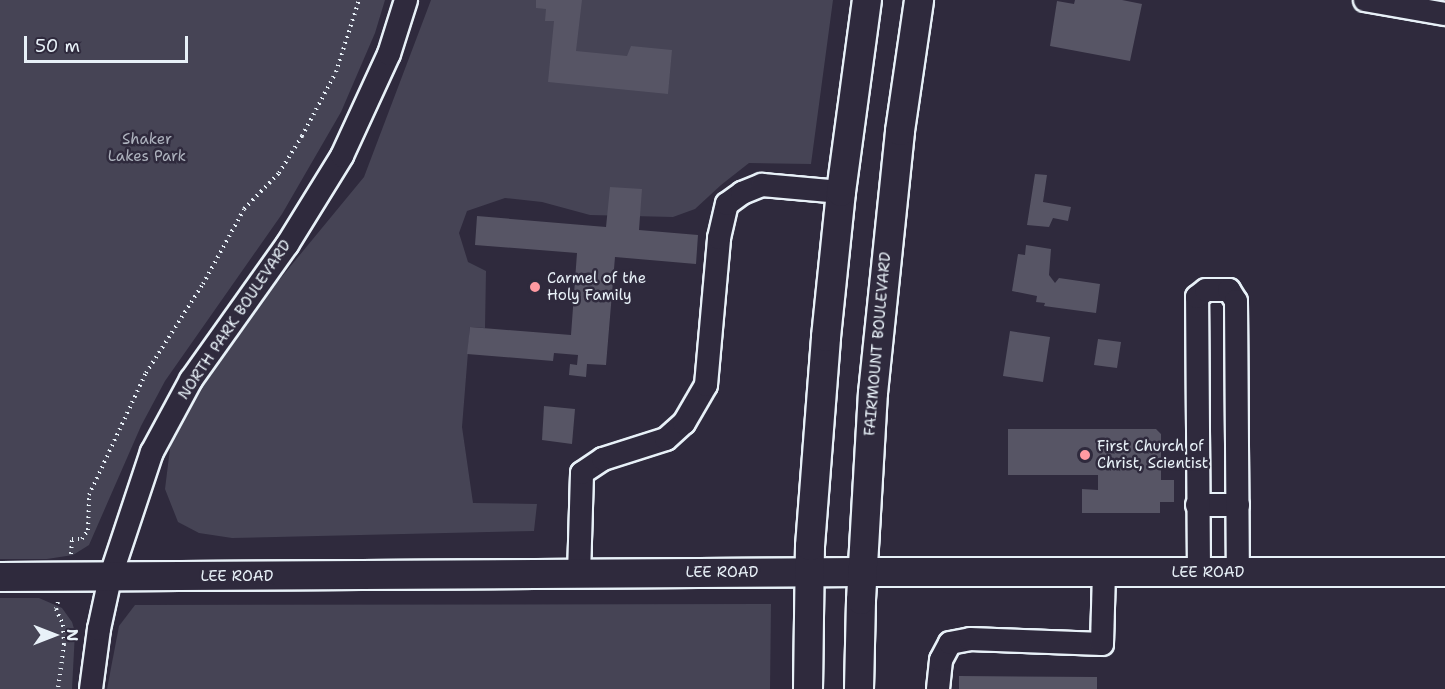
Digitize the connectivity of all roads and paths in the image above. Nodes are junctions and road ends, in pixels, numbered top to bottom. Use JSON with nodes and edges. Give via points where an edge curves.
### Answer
{"nodes":[{"id":1,"x":359,"y":0,"type":"edge"},
{"id":2,"x":406,"y":0,"type":"edge"},
{"id":3,"x":867,"y":0,"type":"edge"},
{"id":4,"x":919,"y":0,"type":"edge"},
{"id":5,"x":1365,"y":0,"type":"edge"},
{"id":6,"x":1445,"y":14,"type":"edge"},
{"id":7,"x":841,"y":192,"type":"junction"},
{"id":8,"x":1197,"y":505,"type":"junction"},
{"id":9,"x":1238,"y":506,"type":"junction"},
{"id":10,"x":70,"y":554,"type":"dead end"},
{"id":11,"x":809,"y":572,"type":"junction"},
{"id":12,"x":862,"y":572,"type":"junction"},
{"id":13,"x":1445,"y":572,"type":"edge"},
{"id":14,"x":1104,"y":573,"type":"junction"},
{"id":15,"x":1199,"y":573,"type":"junction"},
{"id":16,"x":1238,"y":573,"type":"junction"},
{"id":17,"x":579,"y":574,"type":"junction"},
{"id":18,"x":0,"y":577,"type":"edge"},
{"id":19,"x":110,"y":578,"type":"junction"},
{"id":20,"x":56,"y":609,"type":"dead end"},
{"id":21,"x":58,"y":689,"type":"edge"},
{"id":22,"x":91,"y":689,"type":"edge"},
{"id":23,"x":808,"y":689,"type":"edge"},
{"id":24,"x":859,"y":689,"type":"edge"},
{"id":25,"x":938,"y":689,"type":"edge"}],
"edges":[{"from":1,"to":10,"type":"path","via":[[336,72],[302,136],[279,173],[244,209],[203,284],[146,373],[89,495],[88,530],[82,539],[72,538]]},
{"from":2,"to":19,"type":"street","name":"NORTH PARK BOULEVARD","via":[[389,54],[342,156],[287,245],[191,380],[152,452]]},
{"from":3,"to":7,"type":"main road"},
{"from":4,"to":12,"type":"main road","name":"FAIRMOUNT BOULEVARD","via":[[880,319]]},
{"from":5,"to":6,"type":"street"},
{"from":7,"to":11,"type":"main road"},
{"from":7,"to":17,"type":"street","via":[[762,185],[727,204],[719,238],[706,386],[684,423],[666,439],[603,459],[582,473]]},
{"from":8,"to":9,"type":"street"},
{"from":8,"to":9,"type":"street","via":[[1197,297],[1206,291],[1229,291],[1236,301]]},
{"from":8,"to":15,"type":"street"},
{"from":9,"to":16,"type":"street"},
{"from":11,"to":12,"type":"main road","name":"LEE ROAD"},
{"from":11,"to":17,"type":"main road","name":"LEE ROAD"},
{"from":11,"to":23,"type":"main road"},
{"from":12,"to":14,"type":"main road","name":"LEE ROAD"},
{"from":12,"to":24,"type":"main road","name":"FAIRMOUNT BOULEVARD"},
{"from":13,"to":16,"type":"main road","name":"LEE ROAD"},
{"from":14,"to":15,"type":"main road","name":"LEE ROAD"},
{"from":14,"to":25,"type":"street","via":[[1102,644],[970,639],[950,643],[941,660]]},
{"from":15,"to":16,"type":"main road","name":"LEE ROAD"},
{"from":17,"to":19,"type":"main road","name":"LEE ROAD"},
{"from":18,"to":19,"type":"main road","name":"LEE ROAD"},
{"from":19,"to":22,"type":"street","name":"NORTH PARK BOULEVARD"},
{"from":20,"to":21,"type":"path","via":[[63,625],[64,644]]}]}
